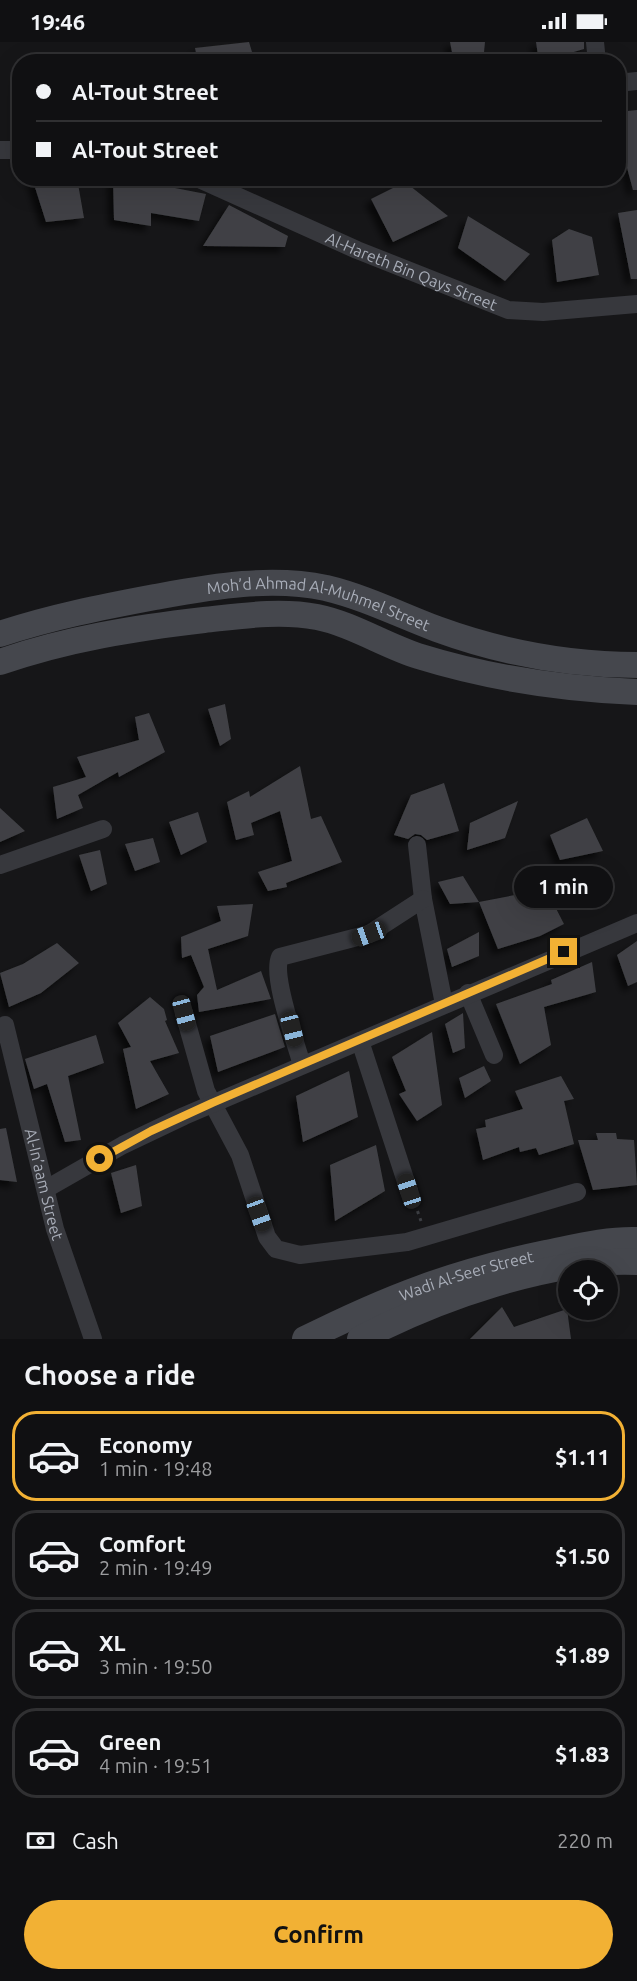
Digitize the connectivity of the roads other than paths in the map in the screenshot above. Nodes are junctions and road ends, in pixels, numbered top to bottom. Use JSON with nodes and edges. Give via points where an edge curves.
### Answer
{"nodes":[{"id":1,"x":215,"y":186,"type":"edge"},
{"id":2,"x":637,"y":304,"type":"edge"},
{"id":3,"x":0,"y":634,"type":"edge"},
{"id":4,"x":0,"y":662,"type":"edge"},
{"id":5,"x":637,"y":665,"type":"edge"},
{"id":6,"x":637,"y":692,"type":"edge"},
{"id":7,"x":103,"y":829,"type":"dead end"},
{"id":8,"x":417,"y":845,"type":"dead end"},
{"id":9,"x":0,"y":864,"type":"edge"},
{"id":10,"x":423,"y":898,"type":"junction"},
{"id":11,"x":637,"y":923,"type":"edge"},
{"id":12,"x":468,"y":993,"type":"junction"},
{"id":13,"x":444,"y":1004,"type":"junction"},
{"id":14,"x":184,"y":1013,"type":"dead end"},
{"id":15,"x":5,"y":1024,"type":"dead end"},
{"id":16,"x":360,"y":1041,"type":"junction"},
{"id":17,"x":494,"y":1055,"type":"dead end"},
{"id":18,"x":302,"y":1065,"type":"junction"},
{"id":19,"x":212,"y":1103,"type":"junction"},
{"id":20,"x":46,"y":1189,"type":"junction"},
{"id":21,"x":409,"y":1191,"type":"road end"},
{"id":22,"x":577,"y":1192,"type":"dead end"},
{"id":23,"x":637,"y":1240,"type":"edge"},
{"id":24,"x":637,"y":1262,"type":"edge"},
{"id":25,"x":93,"y":1339,"type":"edge"},
{"id":26,"x":305,"y":1339,"type":"edge"},
{"id":27,"x":360,"y":1339,"type":"edge"}],
"edges":[{"from":1,"to":2,"type":"street","name":"Al-Hareth Bin Qays Street","via":[[357,250],[508,310],[552,312]]},
{"from":3,"to":5,"type":"main road","name":"Moh’d Ahmad Al-Muhmel Street","via":[[73,612],[196,590],[278,582],[350,595],[439,630],[506,650]]},
{"from":4,"to":6,"type":"main road","name":"Moh’d Ahmad Al-Muhmel Street","via":[[122,632],[282,614],[336,622],[394,647],[463,668],[553,685]]},
{"from":7,"to":9,"type":"street"},
{"from":8,"to":10,"type":"street"},
{"from":10,"to":13,"type":"street"},
{"from":10,"to":18,"type":"street","via":[[369,934],[280,957],[280,986]]},
{"from":11,"to":12,"type":"street"},
{"from":12,"to":13,"type":"street"},
{"from":12,"to":17,"type":"street"},
{"from":13,"to":16,"type":"street"},
{"from":14,"to":19,"type":"street"},
{"from":15,"to":20,"type":"street","name":"Al-In’aam Street"},
{"from":16,"to":18,"type":"street"},
{"from":16,"to":21,"type":"street"},
{"from":18,"to":19,"type":"street"},
{"from":19,"to":20,"type":"street","via":[[151,1131]]},
{"from":19,"to":22,"type":"street","via":[[240,1155],[267,1238],[276,1249],[300,1255],[426,1237]]},
{"from":20,"to":25,"type":"street","name":"Al-In’aam Street","via":[[63,1259]]},
{"from":23,"to":26,"type":"main road","name":"Wadi Al-Seer Street","via":[[589,1244],[467,1271],[394,1296]]},
{"from":24,"to":27,"type":"main road","name":"Wadi Al-Seer Street","via":[[565,1268],[486,1288],[432,1306]]}]}
